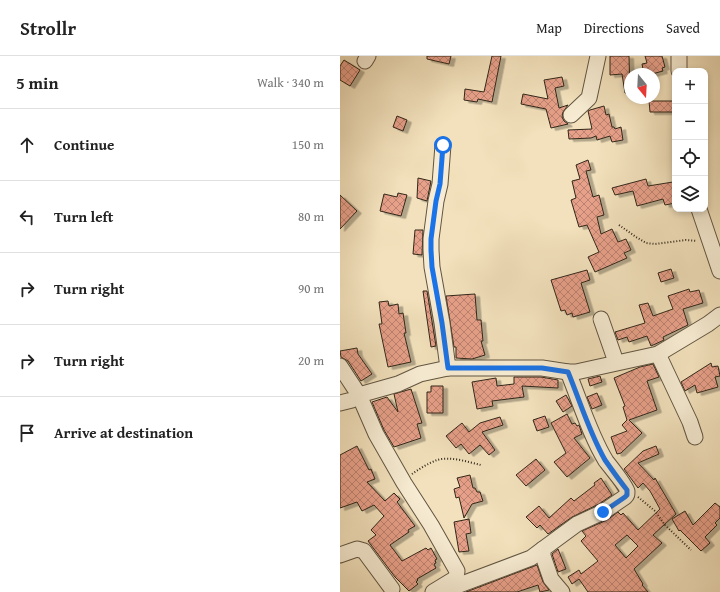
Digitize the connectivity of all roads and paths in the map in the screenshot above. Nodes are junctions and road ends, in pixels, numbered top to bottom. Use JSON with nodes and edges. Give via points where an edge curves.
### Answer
{"nodes":[{"id":1,"x":598,"y":56,"type":"edge"},
{"id":2,"x":679,"y":56,"type":"edge"},
{"id":3,"x":679,"y":68,"type":"edge"},
{"id":4,"x":571,"y":115,"type":"dead end"},
{"id":5,"x":443,"y":145,"type":"dead end"},
{"id":6,"x":699,"y":212,"type":"edge"},
{"id":7,"x":619,"y":225,"type":"dead end"},
{"id":8,"x":710,"y":241,"type":"junction"},
{"id":9,"x":720,"y":271,"type":"edge"},
{"id":10,"x":720,"y":315,"type":"edge"},
{"id":11,"x":601,"y":319,"type":"dead end"},
{"id":12,"x":714,"y":325,"type":"edge"},
{"id":13,"x":658,"y":354,"type":"junction"},
{"id":14,"x":616,"y":362,"type":"junction"},
{"id":15,"x":340,"y":366,"type":"edge"},
{"id":16,"x":448,"y":368,"type":"junction"},
{"id":17,"x":568,"y":372,"type":"junction"},
{"id":18,"x":359,"y":395,"type":"junction"},
{"id":19,"x":340,"y":403,"type":"edge"},
{"id":20,"x":695,"y":437,"type":"dead end"},
{"id":21,"x":481,"y":465,"type":"dead end"},
{"id":22,"x":402,"y":480,"type":"junction"},
{"id":23,"x":627,"y":490,"type":"junction"},
{"id":24,"x":542,"y":550,"type":"junction"},
{"id":25,"x":691,"y":550,"type":"dead end"},
{"id":26,"x":340,"y":555,"type":"edge"},
{"id":27,"x":392,"y":589,"type":"dead end"},
{"id":28,"x":433,"y":592,"type":"edge"},
{"id":29,"x":442,"y":592,"type":"edge"},
{"id":30,"x":562,"y":592,"type":"edge"}],
"edges":[{"from":1,"to":4,"type":"street","via":[[589,98]]},
{"from":2,"to":3,"type":"street"},
{"from":5,"to":16,"type":"street","via":[[431,250]]},
{"from":6,"to":8,"type":"street"},
{"from":7,"to":8,"type":"path","via":[[646,243]]},
{"from":8,"to":9,"type":"street"},
{"from":10,"to":12,"type":"street"},
{"from":11,"to":14,"type":"street"},
{"from":12,"to":13,"type":"street"},
{"from":13,"to":14,"type":"street"},
{"from":13,"to":20,"type":"street"},
{"from":14,"to":17,"type":"street","via":[[589,370]]},
{"from":15,"to":18,"type":"street"},
{"from":16,"to":17,"type":"street","via":[[542,368]]},
{"from":16,"to":18,"type":"street","via":[[420,374],[398,384]]},
{"from":17,"to":23,"type":"street","via":[[600,449]]},
{"from":18,"to":19,"type":"street"},
{"from":18,"to":22,"type":"street","via":[[376,434]]},
{"from":21,"to":22,"type":"path","via":[[460,460],[437,460]]},
{"from":22,"to":28,"type":"street","via":[[457,572],[456,578]]},
{"from":23,"to":24,"type":"street","via":[[625,497],[603,512],[577,524]]},
{"from":23,"to":25,"type":"path","via":[[655,511],[665,525]]},
{"from":24,"to":29,"type":"street","via":[[531,558]]},
{"from":24,"to":30,"type":"street","via":[[551,579]]},
{"from":26,"to":27,"type":"street","via":[[357,549],[364,550]]}]}
